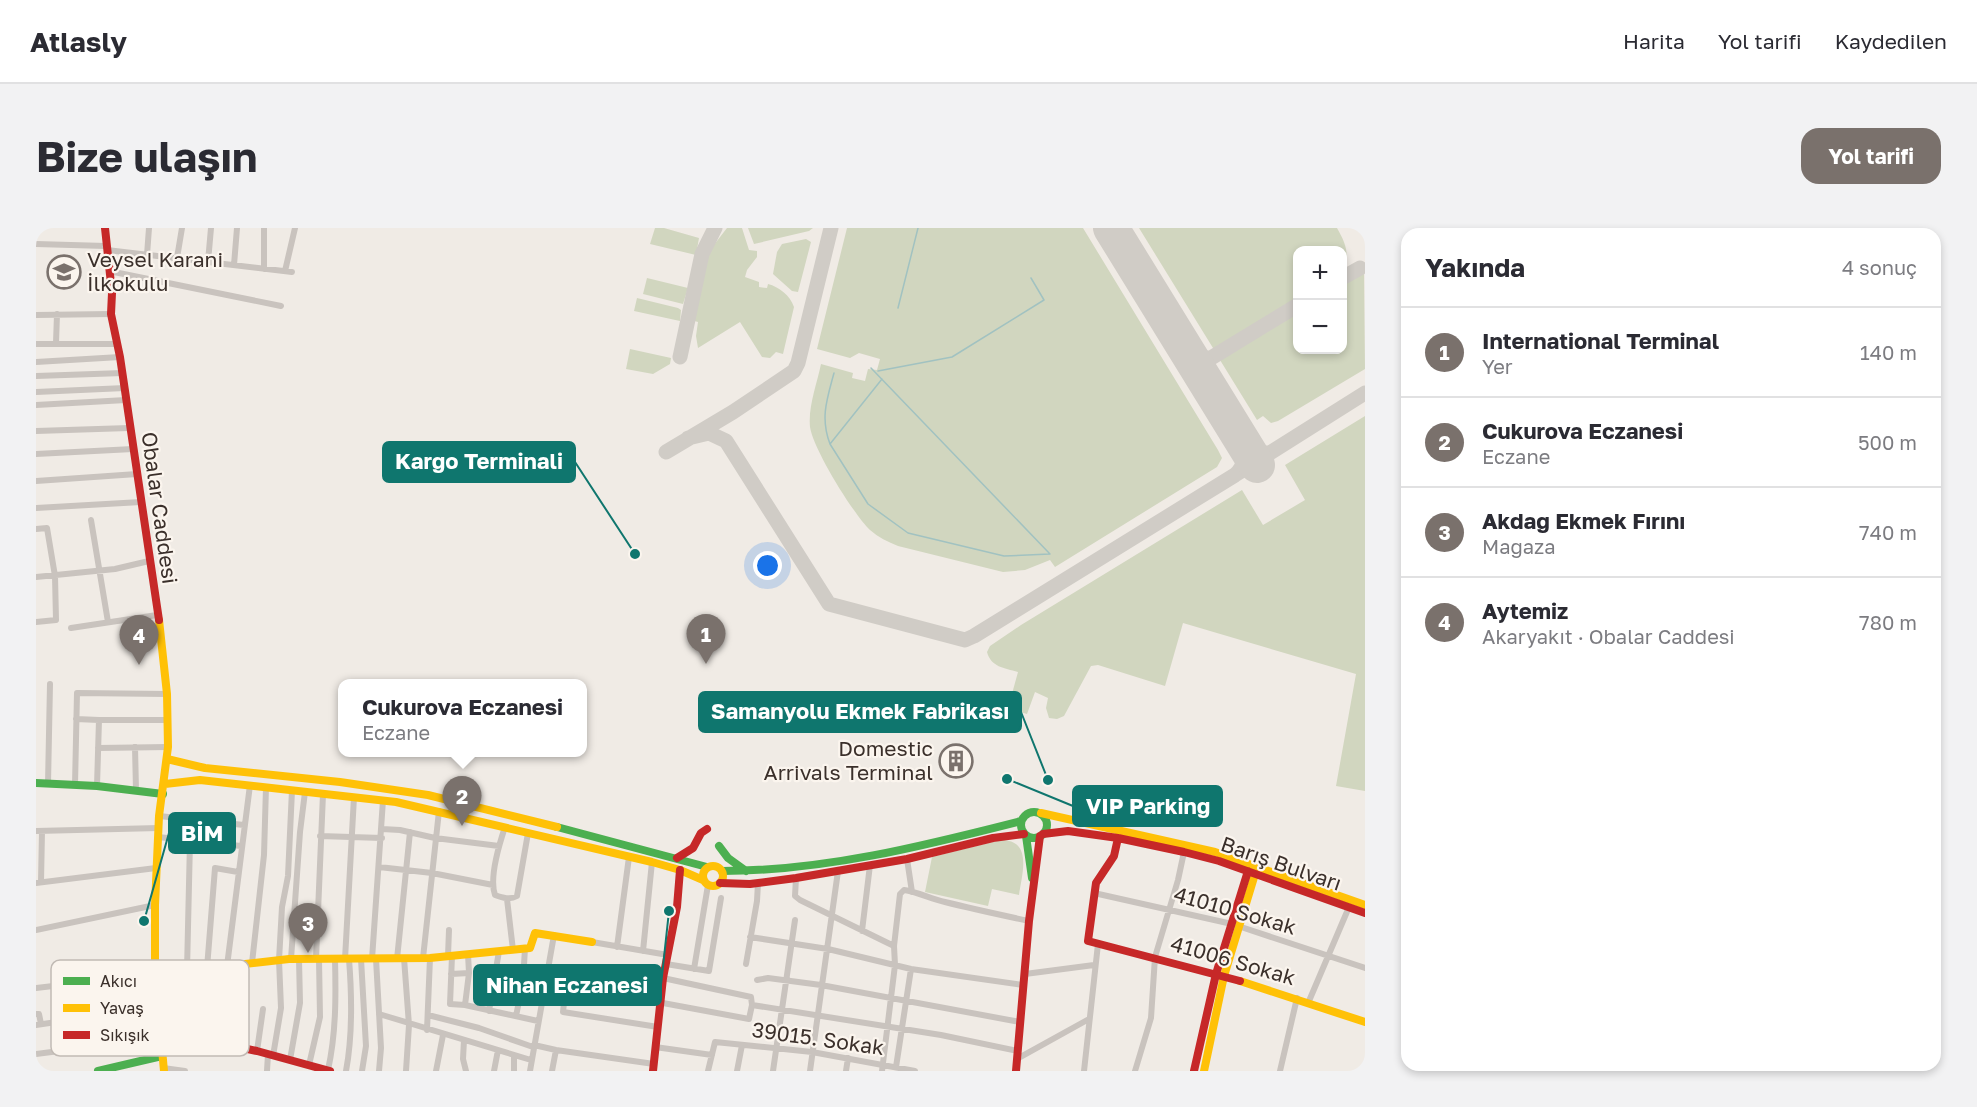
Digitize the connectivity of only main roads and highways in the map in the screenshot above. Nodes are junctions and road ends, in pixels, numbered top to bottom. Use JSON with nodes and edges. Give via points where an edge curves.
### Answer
{"nodes":[{"id":1,"x":105,"y":228,"type":"edge"},
{"id":2,"x":167,"y":759,"type":"junction"},
{"id":3,"x":36,"y":783,"type":"edge"},
{"id":4,"x":165,"y":784,"type":"junction"},
{"id":5,"x":163,"y":794,"type":"junction"},
{"id":6,"x":1041,"y":813,"type":"junction"},
{"id":7,"x":1021,"y":821,"type":"junction"},
{"id":8,"x":707,"y":829,"type":"dead end"},
{"id":9,"x":1025,"y":835,"type":"junction"},
{"id":10,"x":1041,"y":835,"type":"junction"},
{"id":11,"x":1118,"y":838,"type":"junction"},
{"id":12,"x":1160,"y":842,"type":"junction"},
{"id":13,"x":719,"y":846,"type":"dead end"},
{"id":14,"x":677,"y":858,"type":"junction"},
{"id":15,"x":707,"y":867,"type":"junction"},
{"id":16,"x":680,"y":870,"type":"junction"},
{"id":17,"x":722,"y":871,"type":"junction"},
{"id":18,"x":746,"y":871,"type":"junction"},
{"id":19,"x":1252,"y":871,"type":"junction"},
{"id":20,"x":705,"y":882,"type":"junction"},
{"id":21,"x":720,"y":883,"type":"junction"},
{"id":22,"x":1033,"y":893,"type":"junction"},
{"id":23,"x":1351,"y":904,"type":"junction"},
{"id":24,"x":1365,"y":905,"type":"edge"},
{"id":25,"x":1365,"y":913,"type":"edge"},
{"id":26,"x":592,"y":942,"type":"road end"},
{"id":27,"x":155,"y":960,"type":"edge"},
{"id":28,"x":249,"y":963,"type":"edge"},
{"id":29,"x":1220,"y":975,"type":"junction"},
{"id":30,"x":1365,"y":1022,"type":"edge"},
{"id":31,"x":249,"y":1049,"type":"edge"},
{"id":32,"x":162,"y":1056,"type":"joint"},
{"id":33,"x":653,"y":1068,"type":"edge"},
{"id":34,"x":163,"y":1069,"type":"edge"},
{"id":35,"x":98,"y":1071,"type":"edge"},
{"id":36,"x":329,"y":1071,"type":"edge"},
{"id":37,"x":1016,"y":1071,"type":"edge"},
{"id":38,"x":1194,"y":1071,"type":"edge"},
{"id":39,"x":1204,"y":1071,"type":"edge"}],
"edges":[{"from":1,"to":2,"type":"main road","name":"Obalar Caddesi","via":[[111,314],[162,642]]},
{"from":2,"to":4,"type":"main road","name":"Obalar Caddesi"},
{"from":2,"to":14,"type":"main road","via":[[206,768],[428,795]]},
{"from":3,"to":5,"type":"main road"},
{"from":4,"to":5,"type":"main road","name":"Obalar Caddesi"},
{"from":4,"to":16,"type":"main road","via":[[200,780],[383,800]]},
{"from":5,"to":27,"type":"main road","name":"Obalar Caddesi","via":[[156,868]]},
{"from":6,"to":7,"type":"main road","via":[[1030,812]]},
{"from":6,"to":10,"type":"main road","via":[[1047,823]]},
{"from":6,"to":12,"type":"main road","name":"Barış Bulvarı"},
{"from":7,"to":9,"type":"main road"},
{"from":7,"to":18,"type":"main road","via":[[897,852]]},
{"from":8,"to":14,"type":"main road","via":[[693,848]]},
{"from":9,"to":10,"type":"main road","name":"Barış Bulvarı"},
{"from":9,"to":21,"type":"main road","name":"Barış Bulvarı","via":[[796,878],[736,885]]},
{"from":9,"to":22,"type":"main road"},
{"from":10,"to":11,"type":"main road","name":"Barış Bulvarı","via":[[1068,831]]},
{"from":10,"to":22,"type":"main road"},
{"from":11,"to":12,"type":"main road","name":"Barış Bulvarı"},
{"from":11,"to":29,"type":"main road","name":"41006 Sokak","via":[[1114,856],[1096,883],[1088,941]]},
{"from":12,"to":19,"type":"main road","name":"Barış Bulvarı"},
{"from":12,"to":19,"type":"main road","name":"Barış Bulvarı","via":[[1215,852]]},
{"from":13,"to":18,"type":"main road"},
{"from":14,"to":15,"type":"main road"},
{"from":15,"to":17,"type":"main road","via":[[716,866]]},
{"from":15,"to":20,"type":"main road","via":[[703,873]]},
{"from":16,"to":20,"type":"main road"},
{"from":16,"to":33,"type":"main road"},
{"from":17,"to":18,"type":"main road"},
{"from":17,"to":21,"type":"main road"},
{"from":19,"to":23,"type":"main road","name":"Barış Bulvarı"},
{"from":19,"to":29,"type":"main road"},
{"from":20,"to":21,"type":"main road","via":[[714,886]]},
{"from":22,"to":37,"type":"main road"},
{"from":23,"to":24,"type":"main road","name":"Barış Bulvarı"},
{"from":23,"to":25,"type":"main road","name":"Barış Bulvarı"},
{"from":26,"to":28,"type":"main road","via":[[535,933],[530,948],[513,950],[426,958]]},
{"from":29,"to":30,"type":"main road","name":"41006 Sokak"},
{"from":29,"to":38,"type":"main road"},
{"from":29,"to":39,"type":"main road"},
{"from":31,"to":36,"type":"main road"},
{"from":32,"to":34,"type":"main road","name":"Obalar Caddesi"},
{"from":32,"to":35,"type":"main road"}]}
